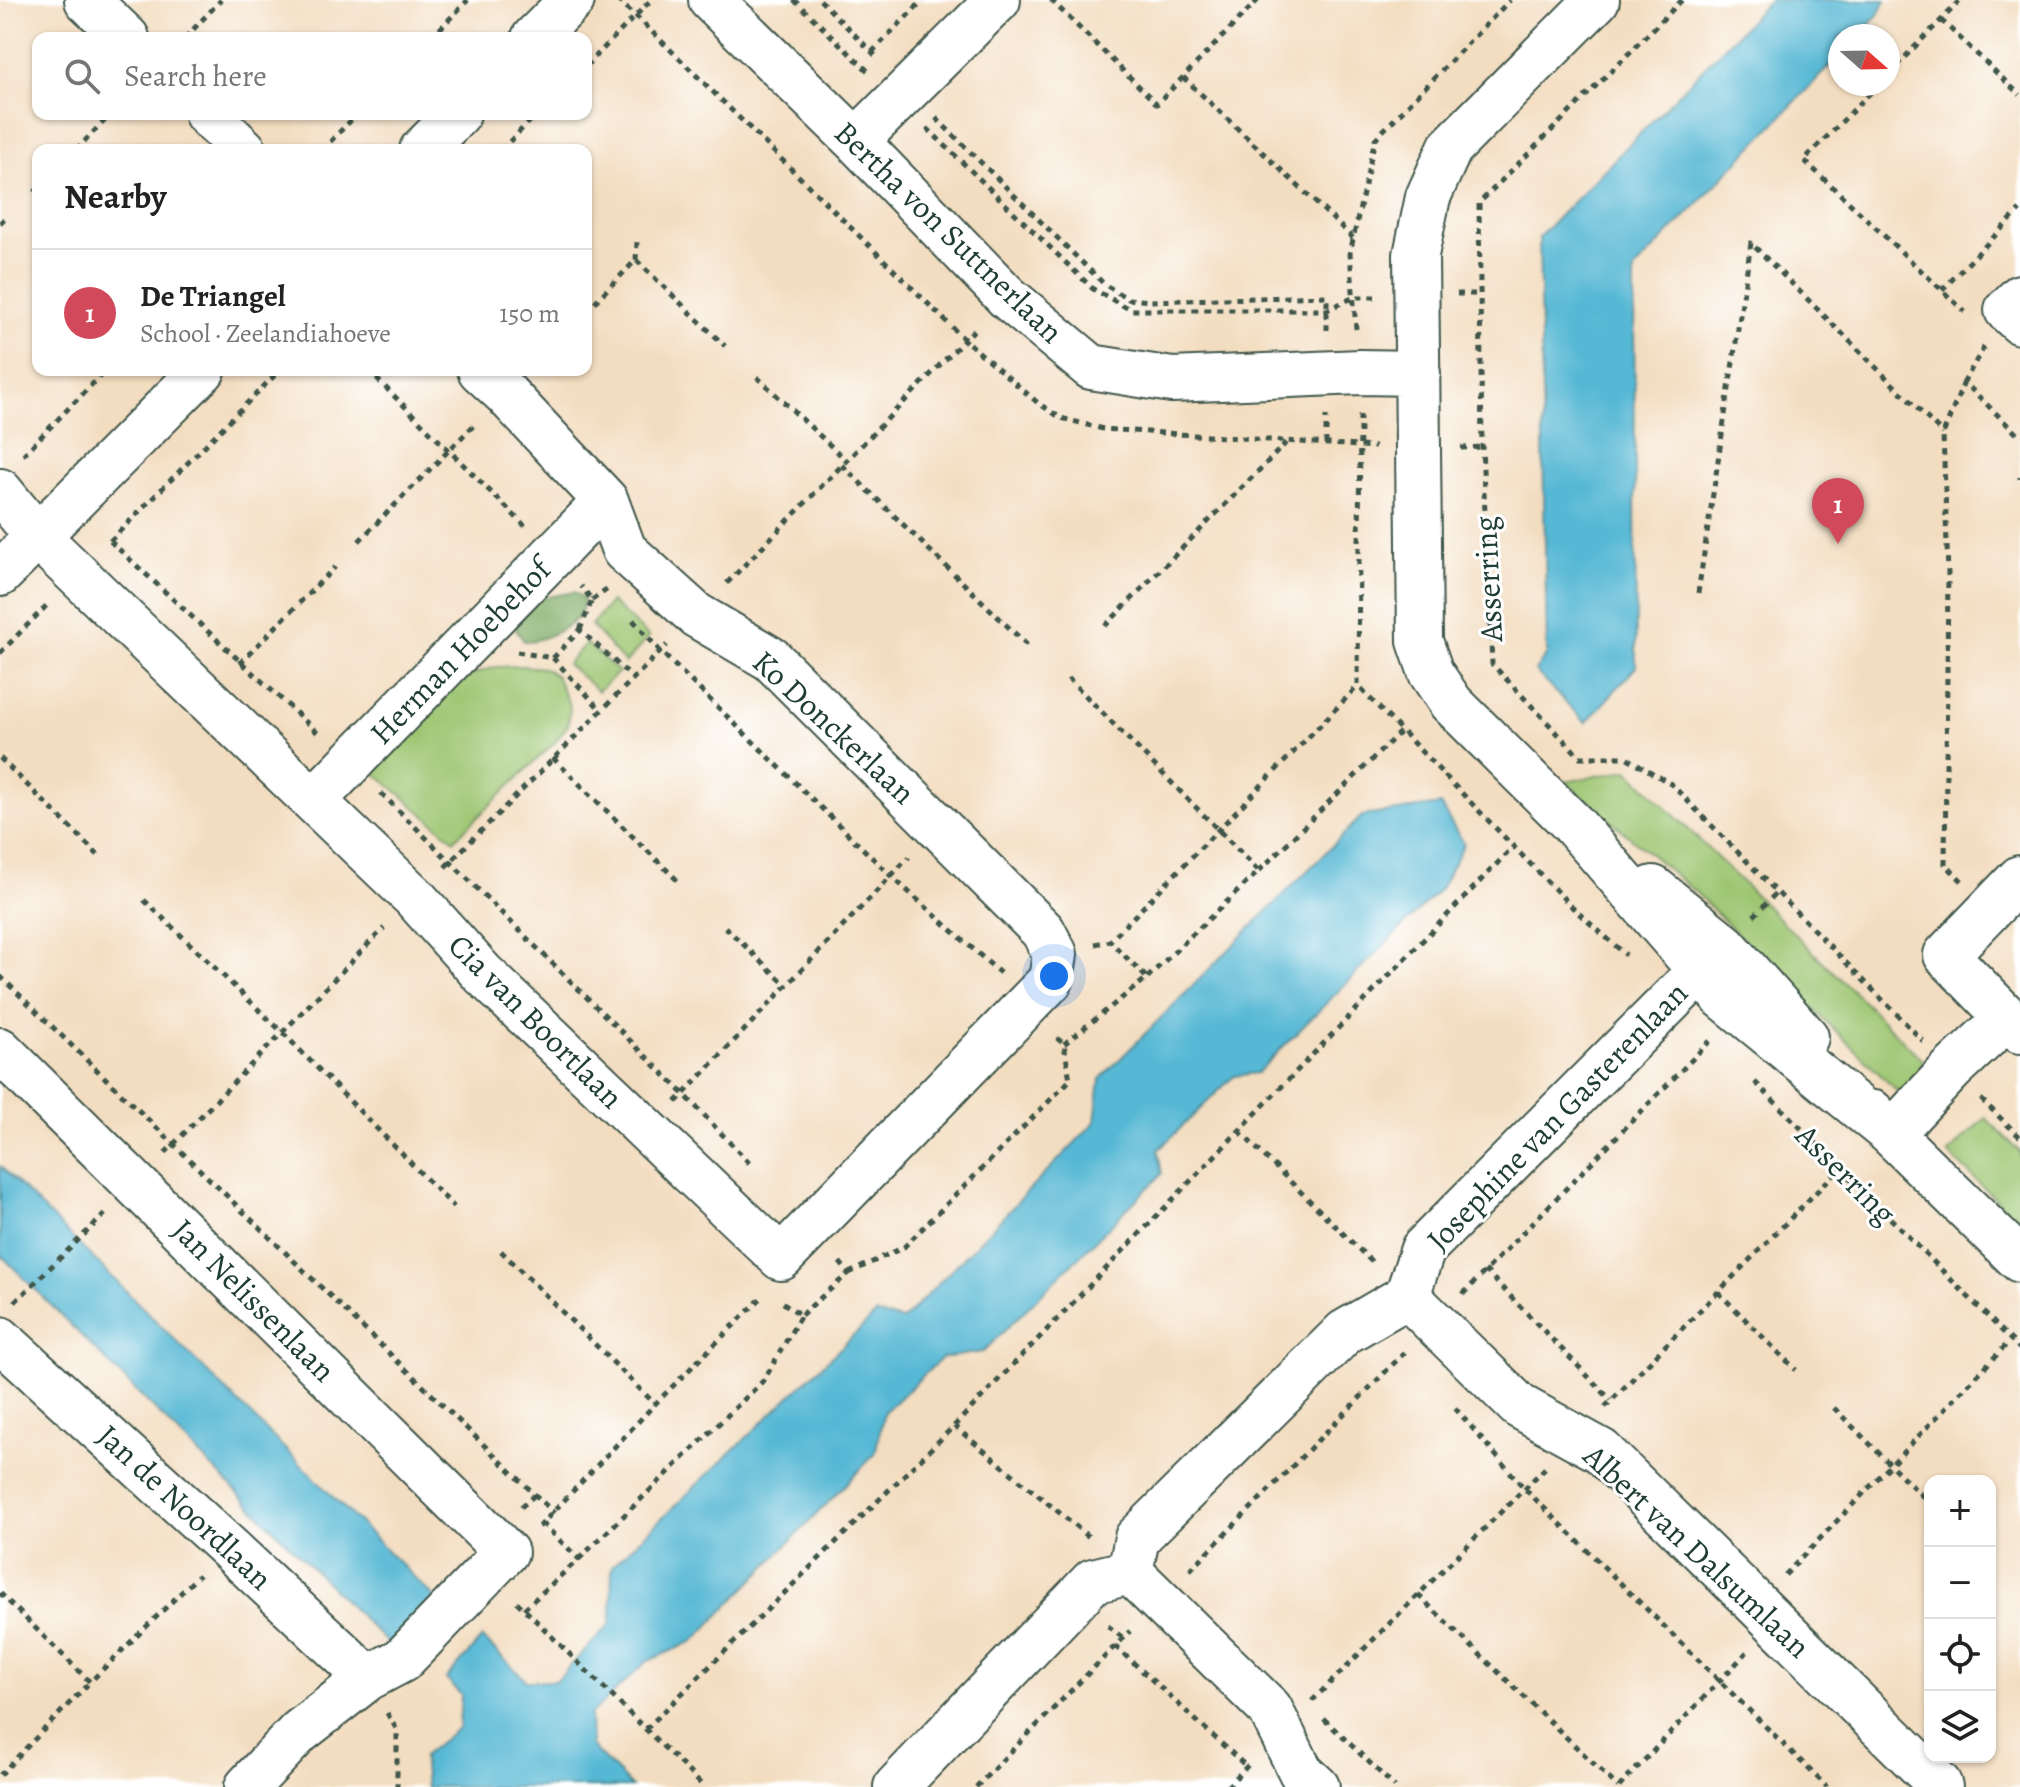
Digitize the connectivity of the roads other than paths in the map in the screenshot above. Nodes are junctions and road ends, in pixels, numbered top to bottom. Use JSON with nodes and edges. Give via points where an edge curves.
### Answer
{"nodes":[{"id":1,"x":87,"y":0,"type":"edge"},
{"id":2,"x":572,"y":0,"type":"edge"},
{"id":3,"x":711,"y":0,"type":"edge"},
{"id":4,"x":998,"y":0,"type":"edge"},
{"id":5,"x":1597,"y":0,"type":"edge"},
{"id":6,"x":121,"y":32,"type":"edge"},
{"id":7,"x":540,"y":32,"type":"edge"},
{"id":8,"x":213,"y":120,"type":"edge"},
{"id":9,"x":452,"y":120,"type":"edge"},
{"id":10,"x":856,"y":141,"type":"junction"},
{"id":11,"x":238,"y":144,"type":"edge"},
{"id":12,"x":428,"y":144,"type":"edge"},
{"id":13,"x":1418,"y":373,"type":"junction"},
{"id":14,"x":197,"y":376,"type":"edge"},
{"id":15,"x":492,"y":382,"type":"edge"},
{"id":16,"x":11,"y":474,"type":"edge"},
{"id":17,"x":606,"y":501,"type":"junction"},
{"id":18,"x":37,"y":536,"type":"junction"},
{"id":19,"x":0,"y":574,"type":"edge"},
{"id":20,"x":314,"y":800,"type":"junction"},
{"id":21,"x":2020,"y":878,"type":"edge"},
{"id":22,"x":1699,"y":972,"type":"junction"},
{"id":23,"x":2013,"y":1024,"type":"edge"},
{"id":24,"x":0,"y":1050,"type":"edge"},
{"id":25,"x":1891,"y":1134,"type":"junction"},
{"id":26,"x":2020,"y":1260,"type":"edge"},
{"id":27,"x":774,"y":1275,"type":"joint"},
{"id":28,"x":1416,"y":1323,"type":"junction"},
{"id":29,"x":0,"y":1339,"type":"edge"},
{"id":30,"x":1145,"y":1586,"type":"junction"},
{"id":31,"x":368,"y":1678,"type":"junction"},
{"id":32,"x":247,"y":1787,"type":"edge"},
{"id":33,"x":896,"y":1787,"type":"edge"},
{"id":34,"x":1317,"y":1787,"type":"edge"},
{"id":35,"x":1940,"y":1787,"type":"edge"}],
"edges":[{"from":1,"to":6,"type":"street"},
{"from":2,"to":7,"type":"street"},
{"from":3,"to":10,"type":"street","name":"Bertha von Suttnerlaan"},
{"from":4,"to":10,"type":"street"},
{"from":5,"to":13,"type":"street","name":"Asserring","via":[[1450,148],[1428,197],[1416,255]]},
{"from":8,"to":11,"type":"street"},
{"from":9,"to":12,"type":"street"},
{"from":10,"to":13,"type":"street","name":"Bertha von Suttnerlaan","via":[[1007,297],[1091,367],[1172,380]]},
{"from":13,"to":22,"type":"street","name":"Asserring","via":[[1420,641],[1431,673],[1451,703],[1573,824]]},
{"from":14,"to":18,"type":"street"},
{"from":15,"to":17,"type":"street","name":"Ko Donckerlaan"},
{"from":16,"to":18,"type":"street","name":"Cia van Boortlaan"},
{"from":17,"to":20,"type":"street","name":"Herman Hoebehof"},
{"from":17,"to":27,"type":"street","name":"Ko Donckerlaan","via":[[624,550],[696,615],[771,659],[1043,931],[1055,954],[1051,980]]},
{"from":18,"to":19,"type":"street"},
{"from":18,"to":20,"type":"street","name":"Cia van Boortlaan"},
{"from":20,"to":27,"type":"street","name":"Cia van Boortlaan","via":[[414,897],[482,973],[648,1131]]},
{"from":21,"to":23,"type":"street","via":[[1946,955]]},
{"from":22,"to":25,"type":"street","name":"Asserring"},
{"from":22,"to":28,"type":"street","name":"Josephine van Gasterenlaan","via":[[1423,1249]]},
{"from":23,"to":25,"type":"street","name":"Asserring","via":[[1951,1070]]},
{"from":24,"to":31,"type":"street","name":"Jan Nelissenlaan","via":[[136,1182],[496,1563],[402,1660]]},
{"from":25,"to":26,"type":"street","name":"Asserring"},
{"from":28,"to":30,"type":"street","via":[[1345,1332],[1137,1538]]},
{"from":28,"to":35,"type":"street","name":"Albert van Dalsumlaan","via":[[1519,1406],[1601,1451]]},
{"from":29,"to":31,"type":"street","name":"Jan de Noordlaan"},
{"from":30,"to":33,"type":"street","via":[[1093,1581]]},
{"from":30,"to":34,"type":"street","via":[[1291,1709],[1301,1772]]},
{"from":31,"to":32,"type":"street","via":[[299,1732]]}]}
